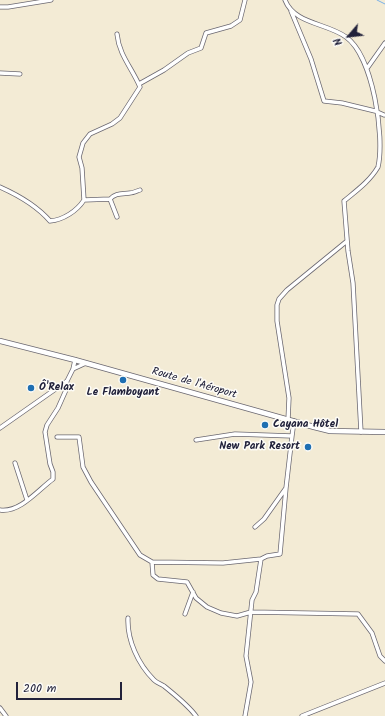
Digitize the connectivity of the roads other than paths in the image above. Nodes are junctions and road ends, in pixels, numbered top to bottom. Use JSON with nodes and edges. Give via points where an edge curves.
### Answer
{"nodes":[{"id":1,"x":50,"y":0,"type":"edge"},
{"id":2,"x":245,"y":0,"type":"edge"},
{"id":3,"x":285,"y":0,"type":"edge"},
{"id":4,"x":0,"y":7,"type":"edge"},
{"id":5,"x":291,"y":10,"type":"junction"},
{"id":6,"x":117,"y":34,"type":"dead end"},
{"id":7,"x":385,"y":43,"type":"edge"},
{"id":8,"x":368,"y":67,"type":"junction"},
{"id":9,"x":0,"y":73,"type":"edge"},
{"id":10,"x":20,"y":74,"type":"dead end"},
{"id":11,"x":139,"y":84,"type":"junction"},
{"id":12,"x":384,"y":115,"type":"edge"},
{"id":13,"x":0,"y":187,"type":"edge"},
{"id":14,"x":140,"y":190,"type":"dead end"},
{"id":15,"x":110,"y":199,"type":"junction"},
{"id":16,"x":84,"y":200,"type":"junction"},
{"id":17,"x":117,"y":217,"type":"dead end"},
{"id":18,"x":347,"y":241,"type":"junction"},
{"id":19,"x":0,"y":341,"type":"edge"},
{"id":20,"x":75,"y":360,"type":"junction"},
{"id":21,"x":86,"y":363,"type":"junction"},
{"id":22,"x":73,"y":370,"type":"junction"},
{"id":23,"x":67,"y":381,"type":"junction"},
{"id":24,"x":288,"y":420,"type":"junction"},
{"id":25,"x":294,"y":421,"type":"junction"},
{"id":26,"x":0,"y":428,"type":"edge"},
{"id":27,"x":361,"y":432,"type":"junction"},
{"id":28,"x":385,"y":432,"type":"edge"},
{"id":29,"x":292,"y":436,"type":"junction"},
{"id":30,"x":57,"y":437,"type":"dead end"},
{"id":31,"x":196,"y":440,"type":"dead end"},
{"id":32,"x":15,"y":463,"type":"dead end"},
{"id":33,"x":286,"y":488,"type":"junction"},
{"id":34,"x":27,"y":500,"type":"junction"},
{"id":35,"x":0,"y":510,"type":"edge"},
{"id":36,"x":255,"y":527,"type":"dead end"},
{"id":37,"x":261,"y":559,"type":"junction"},
{"id":38,"x":152,"y":562,"type":"junction"},
{"id":39,"x":193,"y":592,"type":"junction"},
{"id":40,"x":251,"y":612,"type":"junction"},
{"id":41,"x":184,"y":614,"type":"dead end"},
{"id":42,"x":128,"y":618,"type":"dead end"},
{"id":43,"x":385,"y":661,"type":"edge"},
{"id":44,"x":385,"y":683,"type":"edge"},
{"id":45,"x":0,"y":708,"type":"edge"},
{"id":46,"x":6,"y":716,"type":"edge"},
{"id":47,"x":196,"y":716,"type":"edge"},
{"id":48,"x":245,"y":716,"type":"edge"},
{"id":49,"x":302,"y":716,"type":"edge"}],
"edges":[{"from":1,"to":4,"type":"street"},
{"from":2,"to":11,"type":"street","via":[[240,20],[231,26],[206,32],[201,48],[188,53]]},
{"from":3,"to":5,"type":"street"},
{"from":5,"to":8,"type":"street","via":[[301,17],[346,36],[360,52]]},
{"from":5,"to":12,"type":"street","via":[[319,81],[324,101],[347,104]]},
{"from":6,"to":11,"type":"street","via":[[122,55]]},
{"from":7,"to":8,"type":"street"},
{"from":8,"to":12,"type":"street"},
{"from":9,"to":10,"type":"street"},
{"from":11,"to":16,"type":"street","via":[[140,87],[120,118],[90,134],[83,143],[79,157]]},
{"from":12,"to":18,"type":"street","via":[[383,152],[378,167],[360,189],[344,201]]},
{"from":13,"to":16,"type":"street","via":[[32,205],[50,220],[70,214]]},
{"from":14,"to":15,"type":"street","via":[[123,192]]},
{"from":15,"to":16,"type":"street"},
{"from":15,"to":17,"type":"street"},
{"from":18,"to":24,"type":"street","via":[[288,290],[277,305],[277,321],[289,398]]},
{"from":18,"to":27,"type":"street","via":[[353,283]]},
{"from":19,"to":20,"type":"main road","name":"Route de l'Aéroport"},
{"from":20,"to":21,"type":"main road","name":"Route de l'Aéroport"},
{"from":20,"to":22,"type":"street"},
{"from":21,"to":22,"type":"street"},
{"from":21,"to":24,"type":"main road","name":"Route de l'Aéroport"},
{"from":22,"to":23,"type":"street"},
{"from":23,"to":26,"type":"street"},
{"from":23,"to":34,"type":"street","via":[[66,390],[45,432],[53,472],[52,479]]},
{"from":24,"to":25,"type":"main road","name":"Route de l'Aéroport"},
{"from":25,"to":27,"type":"main road","name":"Route de l'Aéroport","via":[[330,431]]},
{"from":25,"to":29,"type":"street"},
{"from":27,"to":28,"type":"main road","name":"Route de l'Aéroport"},
{"from":29,"to":31,"type":"street","via":[[235,434]]},
{"from":29,"to":33,"type":"street"},
{"from":30,"to":38,"type":"street","via":[[78,437],[83,466],[91,482],[140,555]]},
{"from":32,"to":34,"type":"street"},
{"from":33,"to":36,"type":"street","via":[[264,519]]},
{"from":33,"to":37,"type":"street","via":[[280,554]]},
{"from":34,"to":35,"type":"street","via":[[8,511]]},
{"from":37,"to":38,"type":"street","via":[[223,563]]},
{"from":37,"to":40,"type":"street"},
{"from":38,"to":39,"type":"street","via":[[153,575],[158,579],[188,582]]},
{"from":39,"to":40,"type":"street","via":[[207,607],[221,613],[237,616]]},
{"from":39,"to":41,"type":"street"},
{"from":40,"to":43,"type":"street","via":[[358,614],[372,633],[380,656]]},
{"from":40,"to":48,"type":"street","via":[[246,656],[251,682]]},
{"from":42,"to":47,"type":"street","via":[[130,642],[148,673]]},
{"from":44,"to":49,"type":"street"},
{"from":45,"to":46,"type":"street"}]}
